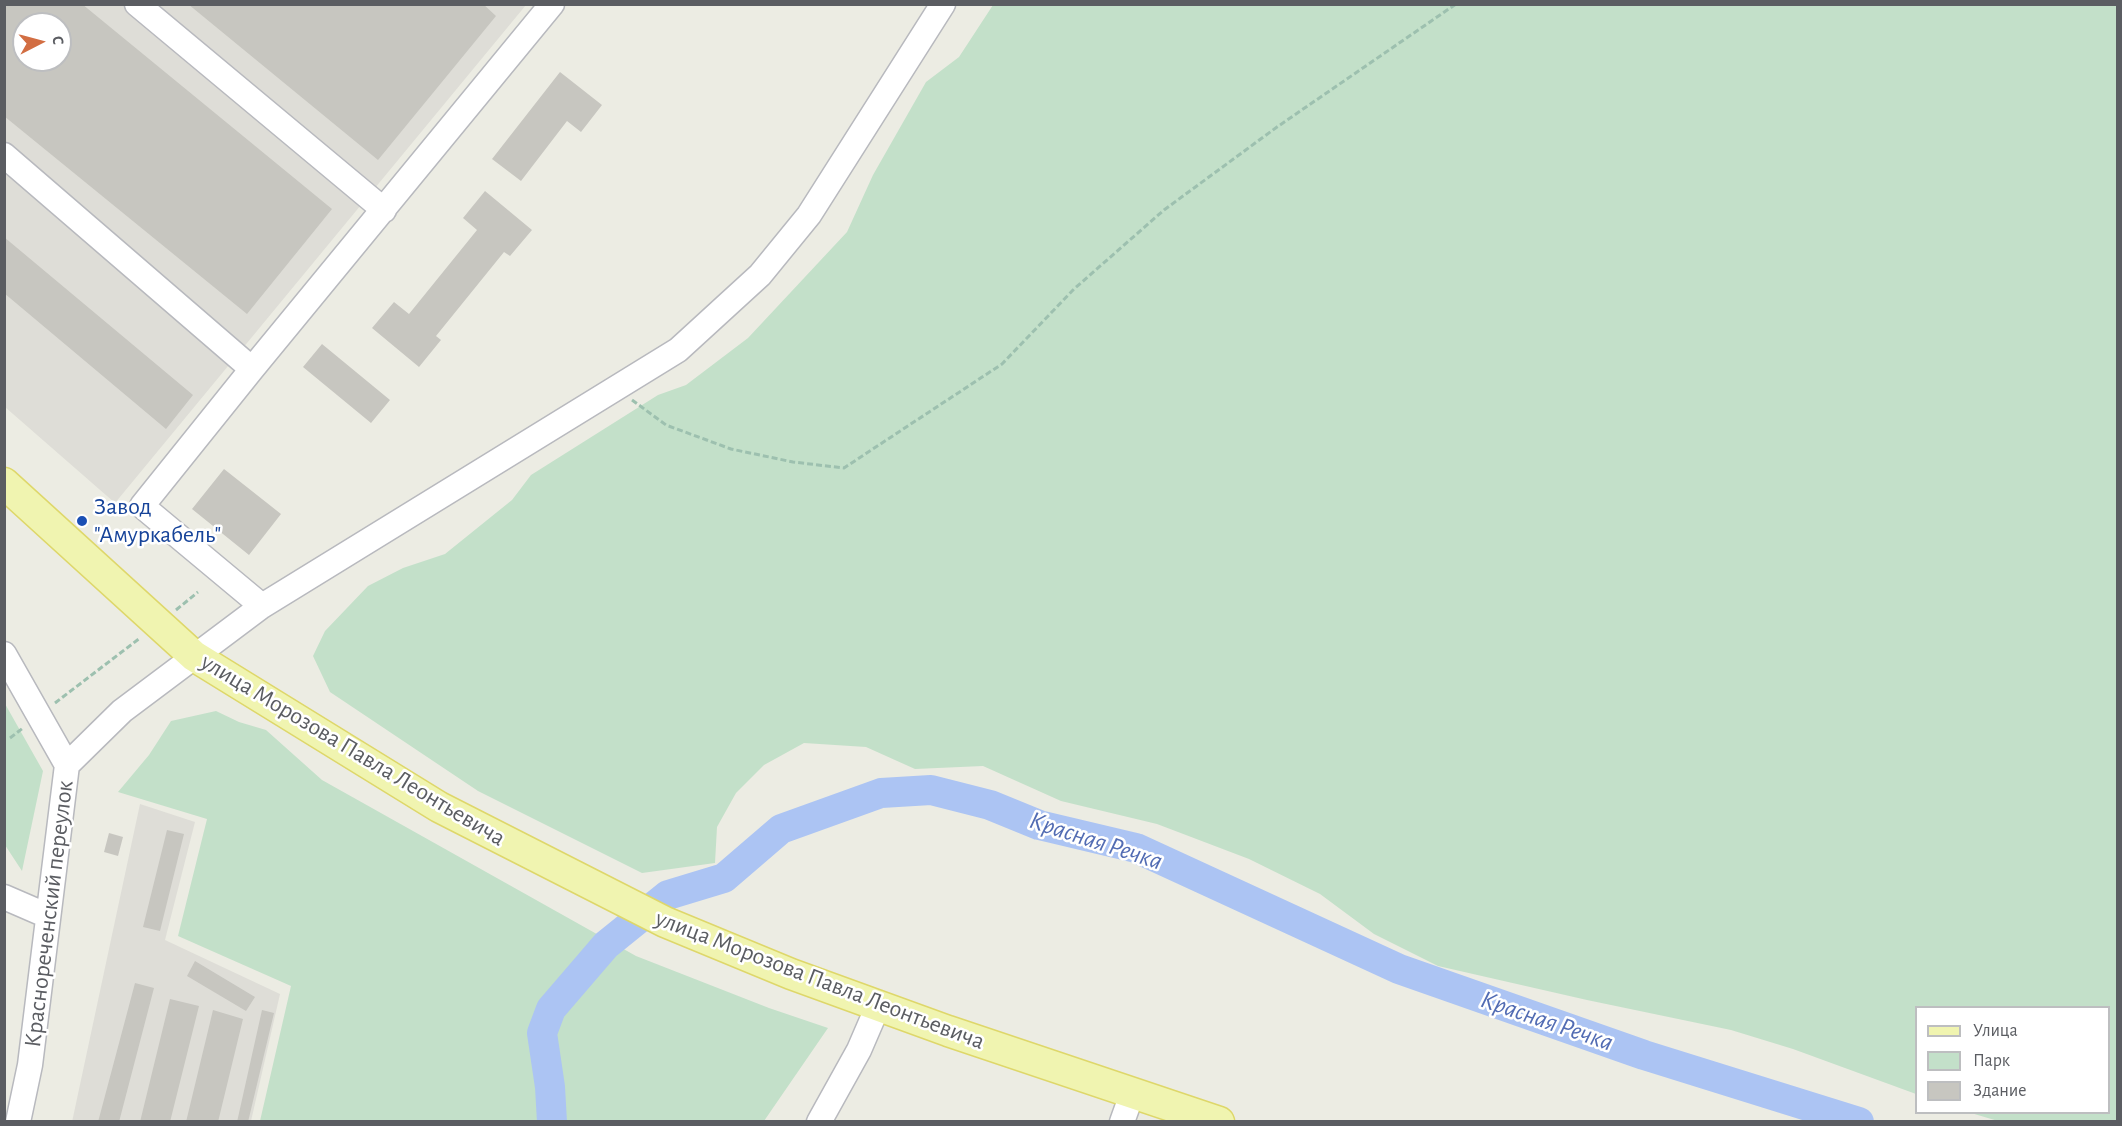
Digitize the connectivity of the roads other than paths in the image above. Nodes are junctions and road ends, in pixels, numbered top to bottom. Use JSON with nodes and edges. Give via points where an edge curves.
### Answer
{"nodes":[{"id":1,"x":137,"y":4,"type":"edge"},
{"id":2,"x":943,"y":4,"type":"edge"},
{"id":3,"x":543,"y":7,"type":"edge"},
{"id":4,"x":4,"y":155,"type":"edge"},
{"id":5,"x":384,"y":210,"type":"junction"},
{"id":6,"x":252,"y":369,"type":"junction"},
{"id":7,"x":4,"y":483,"type":"edge"},
{"id":8,"x":262,"y":606,"type":"junction"},
{"id":9,"x":4,"y":654,"type":"edge"},
{"id":10,"x":194,"y":656,"type":"junction"},
{"id":11,"x":67,"y":765,"type":"junction"},
{"id":12,"x":4,"y":897,"type":"edge"},
{"id":13,"x":48,"y":916,"type":"junction"},
{"id":14,"x":878,"y":1006,"type":"junction"},
{"id":15,"x":1127,"y":1108,"type":"edge"},
{"id":16,"x":18,"y":1122,"type":"edge"},
{"id":17,"x":819,"y":1122,"type":"edge"},
{"id":18,"x":1219,"y":1122,"type":"edge"}],
"edges":[{"from":1,"to":5,"type":"street"},
{"from":2,"to":8,"type":"street","name":"Краснореченский переулок","via":[[809,215],[760,275],[678,350]]},
{"from":3,"to":5,"type":"street"},
{"from":4,"to":6,"type":"street"},
{"from":5,"to":6,"type":"street"},
{"from":6,"to":8,"type":"street","via":[[142,506]]},
{"from":7,"to":10,"type":"main road","name":"улица Морозова Павла Леонтьевича"},
{"from":8,"to":10,"type":"street","name":"Краснореченский переулок"},
{"from":9,"to":11,"type":"street"},
{"from":10,"to":11,"type":"street","name":"Краснореченский переулок","via":[[122,711]]},
{"from":10,"to":14,"type":"main road","name":"улица Морозова Павла Леонтьевича","via":[[439,807],[557,869],[665,922]]},
{"from":11,"to":13,"type":"street","name":"Краснореченский переулок"},
{"from":12,"to":13,"type":"street"},
{"from":13,"to":16,"type":"street","name":"Краснореченский переулок","via":[[30,1065]]},
{"from":14,"to":15,"type":"main road","name":"улица Морозова Павла Леонтьевича"},
{"from":14,"to":17,"type":"street","via":[[859,1050]]},
{"from":15,"to":18,"type":"main road","name":"улица Морозова Павла Леонтьевича"}]}
